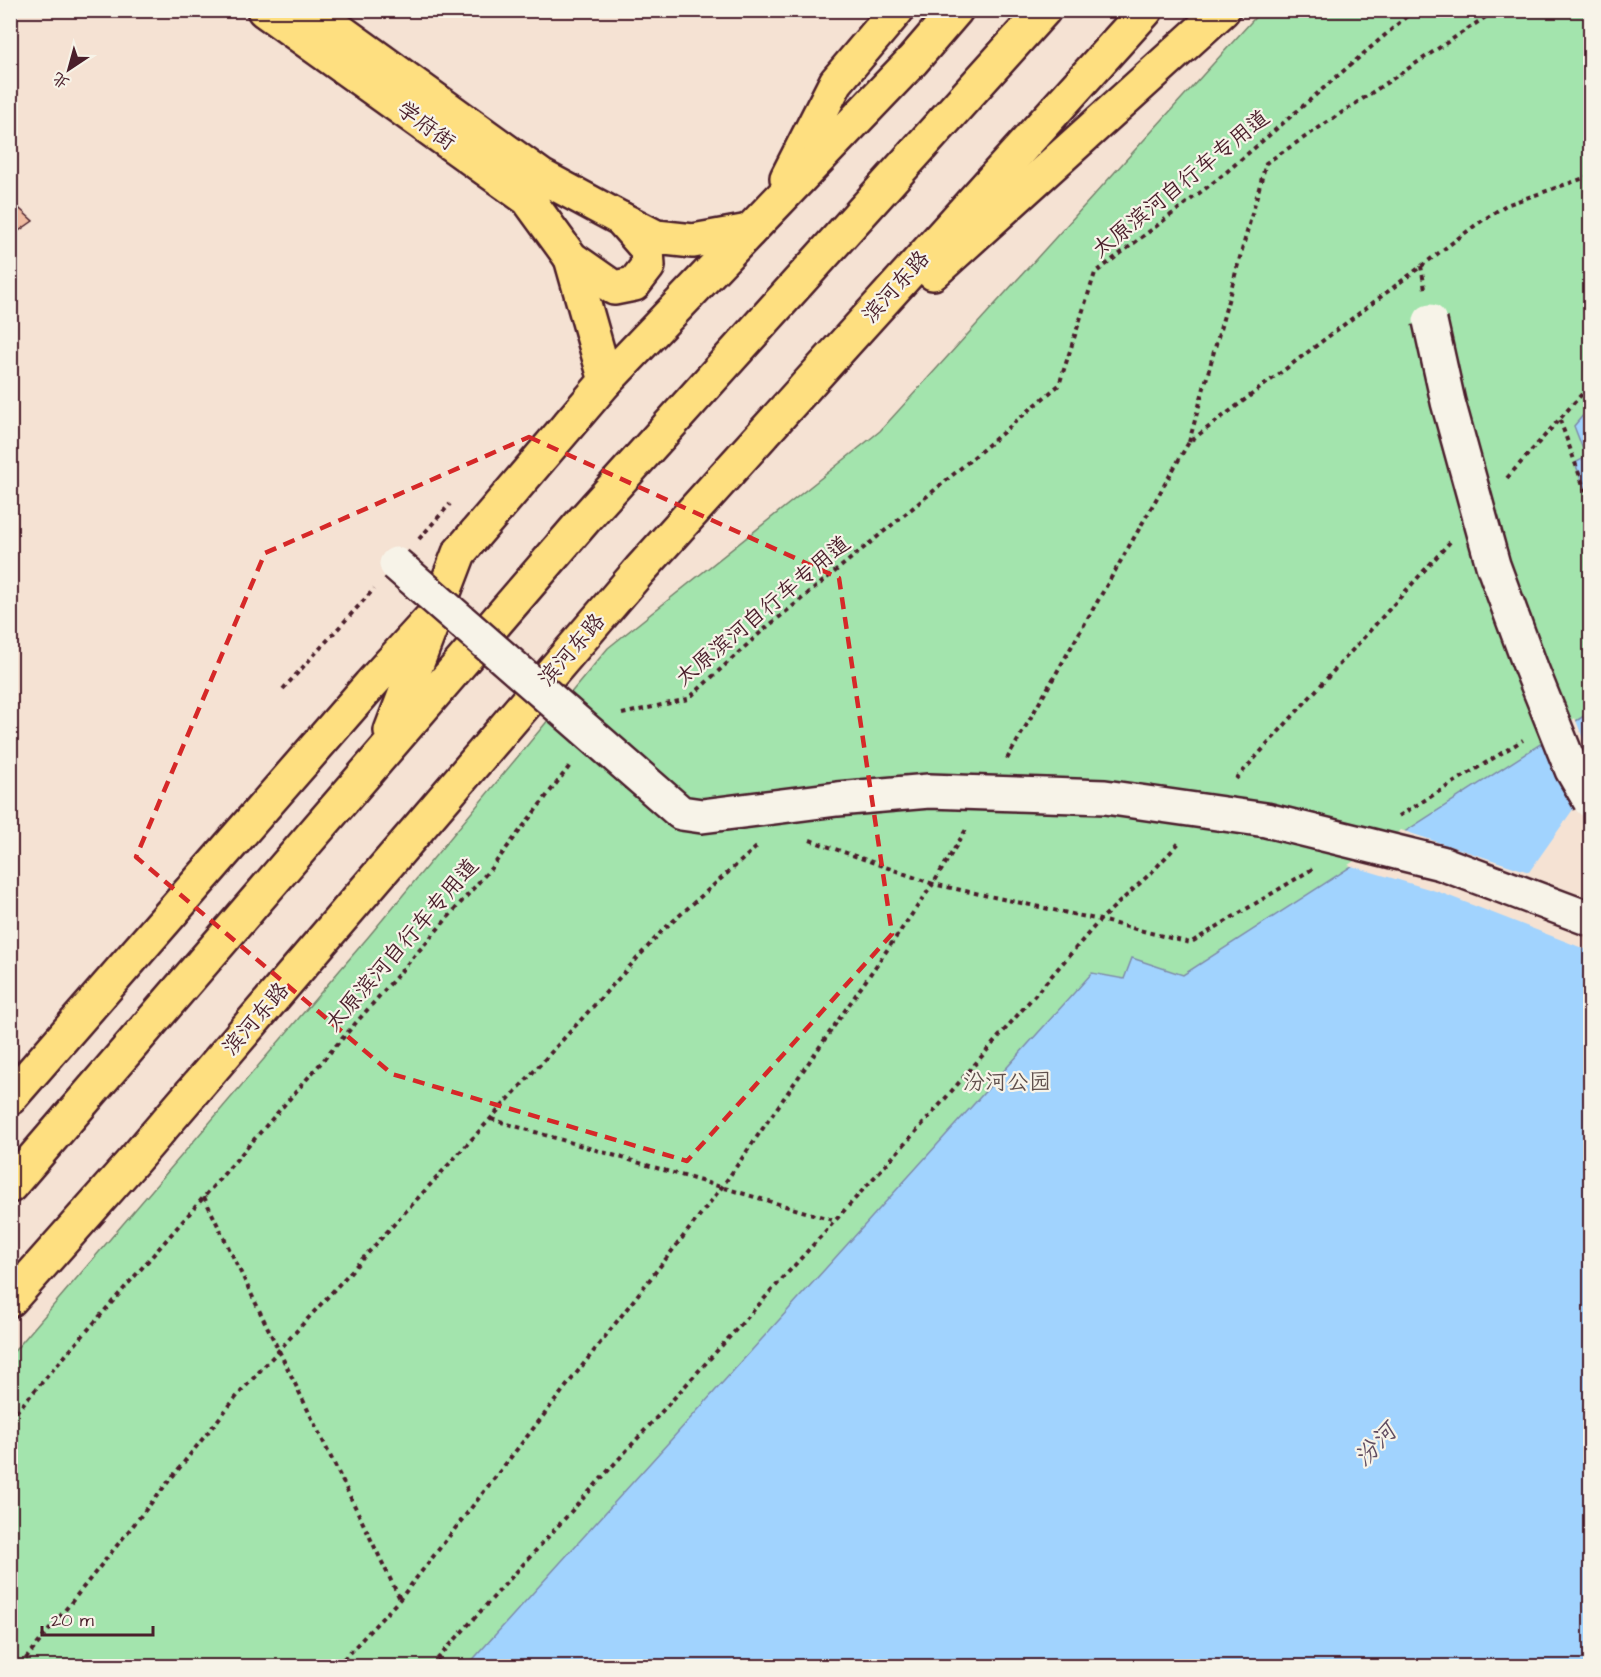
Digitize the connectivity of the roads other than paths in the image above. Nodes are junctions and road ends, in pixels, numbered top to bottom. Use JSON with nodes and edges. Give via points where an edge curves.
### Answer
{"nodes":[{"id":1,"x":264,"y":10,"type":"edge"},
{"id":2,"x":311,"y":10,"type":"edge"},
{"id":3,"x":897,"y":10,"type":"edge"},
{"id":4,"x":956,"y":10,"type":"edge"},
{"id":5,"x":1044,"y":10,"type":"edge"},
{"id":6,"x":1146,"y":10,"type":"edge"},
{"id":7,"x":1223,"y":10,"type":"edge"},
{"id":8,"x":621,"y":219,"type":"junction"},
{"id":9,"x":760,"y":220,"type":"junction"},
{"id":10,"x":571,"y":258,"type":"junction"},
{"id":11,"x":1430,"y":321,"type":"dead end"},
{"id":12,"x":606,"y":381,"type":"junction"},
{"id":13,"x":794,"y":399,"type":"junction"},
{"id":14,"x":396,"y":564,"type":"dead end"},
{"id":15,"x":436,"y":613,"type":"junction"},
{"id":16,"x":382,"y":755,"type":"junction"},
{"id":17,"x":1590,"y":801,"type":"edge"},
{"id":18,"x":1590,"y":919,"type":"edge"},
{"id":19,"x":10,"y":1098,"type":"edge"},
{"id":20,"x":10,"y":1186,"type":"edge"},
{"id":21,"x":10,"y":1300,"type":"edge"}],
"edges":[{"from":1,"to":10,"type":"main road","name":"学府街","via":[[528,199]]},
{"from":2,"to":8,"type":"main road","via":[[541,176]]},
{"from":3,"to":9,"type":"main road","via":[[836,82]]},
{"from":4,"to":9,"type":"main road"},
{"from":5,"to":16,"type":"main road","via":[[584,520]]},
{"from":6,"to":13,"type":"main road","name":"滨河东路"},
{"from":7,"to":13,"type":"main road"},
{"from":8,"to":9,"type":"main road","via":[[656,237],[693,241]]},
{"from":8,"to":10,"type":"main road","via":[[647,249],[648,266],[634,284],[614,288]]},
{"from":9,"to":12,"type":"main road"},
{"from":10,"to":12,"type":"main road"},
{"from":11,"to":17,"type":"street","bridge":true,"via":[[1493,565],[1572,770]]},
{"from":12,"to":15,"type":"main road","via":[[459,553]]},
{"from":13,"to":21,"type":"main road","name":"滨河东路","via":[[640,570]]},
{"from":14,"to":18,"type":"street","bridge":true,"via":[[681,813],[702,816],[929,791],[1105,797],[1266,820],[1410,855]]},
{"from":15,"to":16,"type":"main road"},
{"from":15,"to":19,"type":"main road"},
{"from":16,"to":20,"type":"main road"}]}
